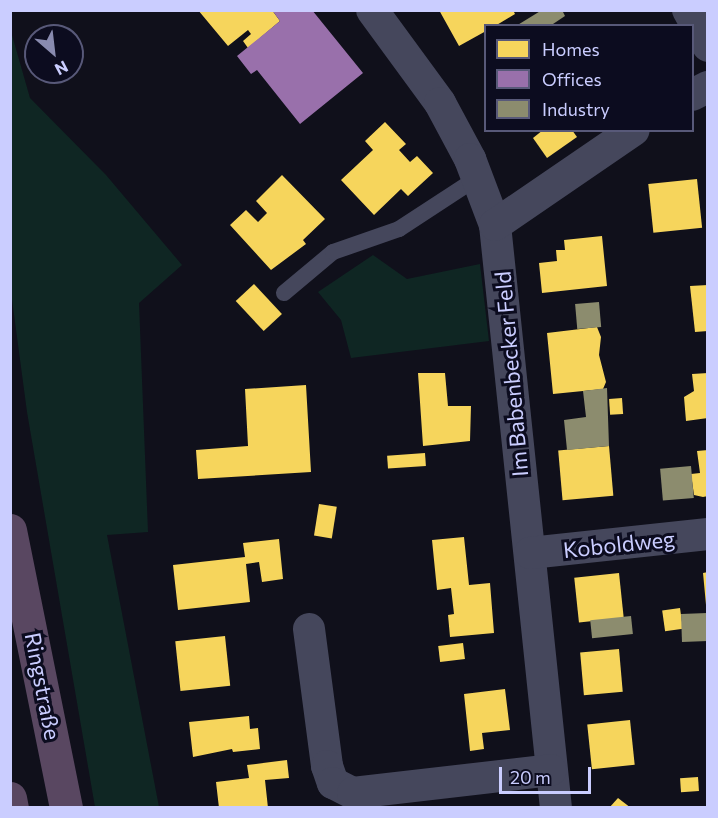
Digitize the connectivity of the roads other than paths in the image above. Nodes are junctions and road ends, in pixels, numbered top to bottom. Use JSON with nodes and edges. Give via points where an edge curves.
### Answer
{"nodes":[{"id":1,"x":372,"y":10,"type":"edge"},
{"id":2,"x":688,"y":10,"type":"edge"},
{"id":3,"x":708,"y":46,"type":"edge"},
{"id":4,"x":708,"y":87,"type":"edge"},
{"id":5,"x":694,"y":94,"type":"edge"},
{"id":6,"x":631,"y":132,"type":"edge"},
{"id":7,"x":477,"y":178,"type":"junction"},
{"id":8,"x":495,"y":225,"type":"junction"},
{"id":9,"x":284,"y":293,"type":"dead end"},
{"id":10,"x":10,"y":530,"type":"edge"},
{"id":11,"x":708,"y":534,"type":"edge"},
{"id":12,"x":530,"y":553,"type":"junction"},
{"id":13,"x":309,"y":629,"type":"dead end"},
{"id":14,"x":551,"y":770,"type":"junction"},
{"id":15,"x":10,"y":798,"type":"edge"},
{"id":16,"x":12,"y":807,"type":"edge"},
{"id":17,"x":66,"y":807,"type":"edge"},
{"id":18,"x":556,"y":807,"type":"edge"}],
"edges":[{"from":1,"to":7,"type":"street","name":"Im Babenbecker Feld","via":[[440,103]]},
{"from":2,"to":3,"type":"street"},
{"from":4,"to":5,"type":"street"},
{"from":6,"to":8,"type":"street"},
{"from":7,"to":8,"type":"street","name":"Im Babenbecker Feld"},
{"from":7,"to":9,"type":"lane","via":[[399,229],[333,252]]},
{"from":8,"to":12,"type":"street","name":"Im Babenbecker Feld"},
{"from":10,"to":17,"type":"highway","name":"Ringstraße"},
{"from":11,"to":12,"type":"street","name":"Koboldweg"},
{"from":12,"to":14,"type":"street","name":"Im Babenbecker Feld"},
{"from":13,"to":14,"type":"street","via":[[327,766],[333,783],[353,793]]},
{"from":14,"to":18,"type":"street","name":"Im Babenbecker Feld"},
{"from":15,"to":16,"type":"highway"}]}
